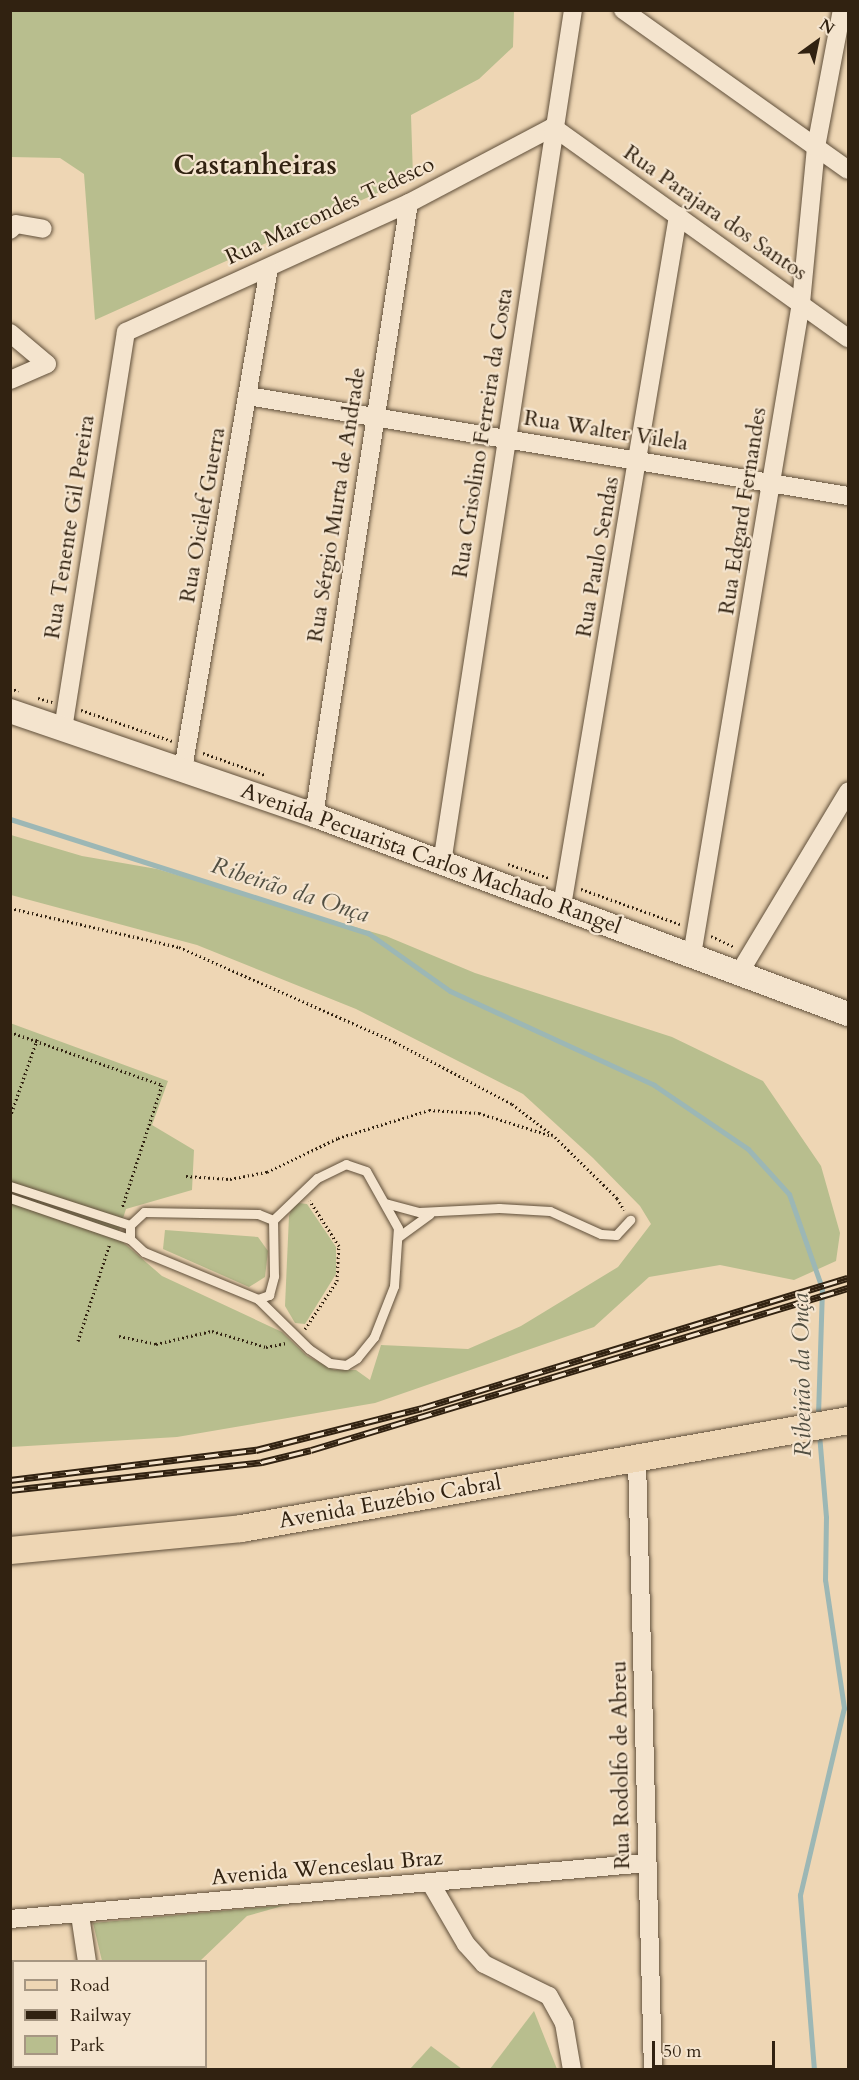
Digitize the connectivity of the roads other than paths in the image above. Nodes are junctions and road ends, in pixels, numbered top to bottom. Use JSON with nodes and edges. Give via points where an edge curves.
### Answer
{"nodes":[{"id":1,"x":573,"y":10,"type":"edge"},
{"id":2,"x":623,"y":10,"type":"edge"},
{"id":3,"x":842,"y":10,"type":"edge"},
{"id":4,"x":553,"y":127,"type":"junction"},
{"id":5,"x":816,"y":147,"type":"junction"},
{"id":6,"x":849,"y":170,"type":"edge"},
{"id":7,"x":409,"y":203,"type":"junction"},
{"id":8,"x":678,"y":216,"type":"junction"},
{"id":9,"x":43,"y":229,"type":"dead end"},
{"id":10,"x":10,"y":230,"type":"edge"},
{"id":11,"x":269,"y":268,"type":"junction"},
{"id":12,"x":801,"y":303,"type":"junction"},
{"id":13,"x":126,"y":332,"type":"joint"},
{"id":14,"x":10,"y":333,"type":"edge"},
{"id":15,"x":849,"y":338,"type":"edge"},
{"id":16,"x":10,"y":380,"type":"edge"},
{"id":17,"x":248,"y":396,"type":"junction"},
{"id":18,"x":375,"y":417,"type":"junction"},
{"id":19,"x":508,"y":439,"type":"junction"},
{"id":20,"x":639,"y":461,"type":"junction"},
{"id":21,"x":772,"y":483,"type":"junction"},
{"id":22,"x":849,"y":496,"type":"edge"},
{"id":23,"x":10,"y":711,"type":"edge"},
{"id":24,"x":63,"y":729,"type":"junction"},
{"id":25,"x":183,"y":769,"type":"junction"},
{"id":26,"x":848,"y":792,"type":"edge"},
{"id":27,"x":314,"y":815,"type":"junction"},
{"id":28,"x":442,"y":863,"type":"junction"},
{"id":29,"x":562,"y":906,"type":"junction"},
{"id":30,"x":692,"y":955,"type":"junction"},
{"id":31,"x":738,"y":975,"type":"junction"},
{"id":32,"x":849,"y":1014,"type":"edge"},
{"id":33,"x":10,"y":1186,"type":"edge"},
{"id":34,"x":10,"y":1198,"type":"edge"},
{"id":35,"x":382,"y":1199,"type":"junction"},
{"id":36,"x":441,"y":1210,"type":"junction"},
{"id":37,"x":273,"y":1220,"type":"junction"},
{"id":38,"x":630,"y":1220,"type":"road end"},
{"id":39,"x":130,"y":1225,"type":"junction"},
{"id":40,"x":398,"y":1237,"type":"junction"},
{"id":41,"x":130,"y":1239,"type":"junction"},
{"id":42,"x":258,"y":1299,"type":"junction"},
{"id":43,"x":849,"y":1420,"type":"edge"},
{"id":44,"x":637,"y":1460,"type":"junction"},
{"id":45,"x":10,"y":1550,"type":"edge"},
{"id":46,"x":647,"y":1863,"type":"junction"},
{"id":47,"x":430,"y":1882,"type":"junction"},
{"id":48,"x":80,"y":1915,"type":"junction"},
{"id":49,"x":10,"y":1919,"type":"edge"},
{"id":50,"x":87,"y":1960,"type":"edge"},
{"id":51,"x":572,"y":2070,"type":"edge"},
{"id":52,"x":653,"y":2070,"type":"edge"}],
"edges":[{"from":1,"to":4,"type":"street","name":"Rua Crisolino Ferreira da Costa"},
{"from":2,"to":5,"type":"street"},
{"from":3,"to":5,"type":"street","name":"Rua Edgard Fernandes"},
{"from":4,"to":7,"type":"street","name":"Rua Marcondes Tedesco"},
{"from":4,"to":8,"type":"street","name":"Rua Parajara dos Santos"},
{"from":4,"to":19,"type":"street","name":"Rua Crisolino Ferreira da Costa"},
{"from":5,"to":6,"type":"street"},
{"from":5,"to":12,"type":"street","name":"Rua Edgard Fernandes"},
{"from":7,"to":11,"type":"street","name":"Rua Marcondes Tedesco"},
{"from":7,"to":18,"type":"street","name":"Rua Sérgio Murta de Andrade"},
{"from":8,"to":12,"type":"street","name":"Rua Parajara dos Santos"},
{"from":8,"to":20,"type":"street","name":"Rua Paulo Sendas"},
{"from":9,"to":10,"type":"street","via":[[16,224]]},
{"from":11,"to":13,"type":"street","name":"Rua Marcondes Tedesco"},
{"from":11,"to":17,"type":"street","name":"Rua Oicilef Guerra"},
{"from":12,"to":15,"type":"street","name":"Rua Parajara dos Santos"},
{"from":12,"to":21,"type":"street","name":"Rua Edgard Fernandes"},
{"from":13,"to":24,"type":"street","name":"Rua Tenente Gil Pereira"},
{"from":14,"to":16,"type":"street","via":[[46,364]]},
{"from":17,"to":18,"type":"street","name":"Rua Walter Vilela"},
{"from":17,"to":25,"type":"street","name":"Rua Oicilef Guerra"},
{"from":18,"to":19,"type":"street","name":"Rua Walter Vilela"},
{"from":18,"to":27,"type":"street","name":"Rua Sérgio Murta de Andrade"},
{"from":19,"to":20,"type":"street","name":"Rua Walter Vilela"},
{"from":19,"to":28,"type":"street","name":"Rua Crisolino Ferreira da Costa"},
{"from":20,"to":21,"type":"street","name":"Rua Walter Vilela"},
{"from":20,"to":29,"type":"street","name":"Rua Paulo Sendas"},
{"from":21,"to":22,"type":"street","name":"Rua Walter Vilela"},
{"from":21,"to":30,"type":"street","name":"Rua Edgard Fernandes"},
{"from":23,"to":24,"type":"street","name":"Avenida Pecuarista Carlos Machado Rangel"},
{"from":24,"to":25,"type":"street","name":"Avenida Pecuarista Carlos Machado Rangel"},
{"from":25,"to":27,"type":"street","name":"Avenida Pecuarista Carlos Machado Rangel"},
{"from":26,"to":31,"type":"street"},
{"from":27,"to":28,"type":"street","name":"Avenida Pecuarista Carlos Machado Rangel"},
{"from":28,"to":29,"type":"street","name":"Avenida Pecuarista Carlos Machado Rangel"},
{"from":29,"to":30,"type":"street","name":"Avenida Pecuarista Carlos Machado Rangel"},
{"from":30,"to":31,"type":"street","name":"Avenida Pecuarista Carlos Machado Rangel"},
{"from":31,"to":32,"type":"street","name":"Avenida Pecuarista Carlos Machado Rangel"},
{"from":33,"to":39,"type":"lane"},
{"from":34,"to":41,"type":"lane"},
{"from":35,"to":36,"type":"lane","via":[[398,1209]]},
{"from":35,"to":37,"type":"lane","via":[[366,1170],[346,1164],[317,1178]]},
{"from":35,"to":40,"type":"lane","via":[[398,1228]]},
{"from":36,"to":38,"type":"lane","via":[[550,1211],[609,1235],[616,1235]]},
{"from":36,"to":40,"type":"lane","via":[[416,1221]]},
{"from":37,"to":39,"type":"lane","via":[[237,1212],[155,1210],[144,1212]]},
{"from":37,"to":42,"type":"lane","via":[[274,1276],[269,1296]]},
{"from":39,"to":41,"type":"lane"},
{"from":40,"to":42,"type":"lane","via":[[394,1286],[374,1337],[346,1365],[330,1363],[309,1349]]},
{"from":41,"to":42,"type":"lane","via":[[144,1252]]},
{"from":43,"to":44,"type":"main road","name":"Avenida Euzébio Cabral"},
{"from":44,"to":45,"type":"main road","name":"Avenida Euzébio Cabral","via":[[241,1528]]},
{"from":44,"to":46,"type":"street","name":"Rua Rodolfo de Abreu"},
{"from":46,"to":47,"type":"street","name":"Avenida Wenceslau Braz"},
{"from":46,"to":52,"type":"street","name":"Rua Rodolfo de Abreu"},
{"from":47,"to":48,"type":"street","name":"Avenida Wenceslau Braz"},
{"from":47,"to":51,"type":"street","via":[[466,1944],[484,1964],[549,1996],[564,2023]]},
{"from":48,"to":49,"type":"street","name":"Avenida Wenceslau Braz"},
{"from":48,"to":50,"type":"street"}]}
